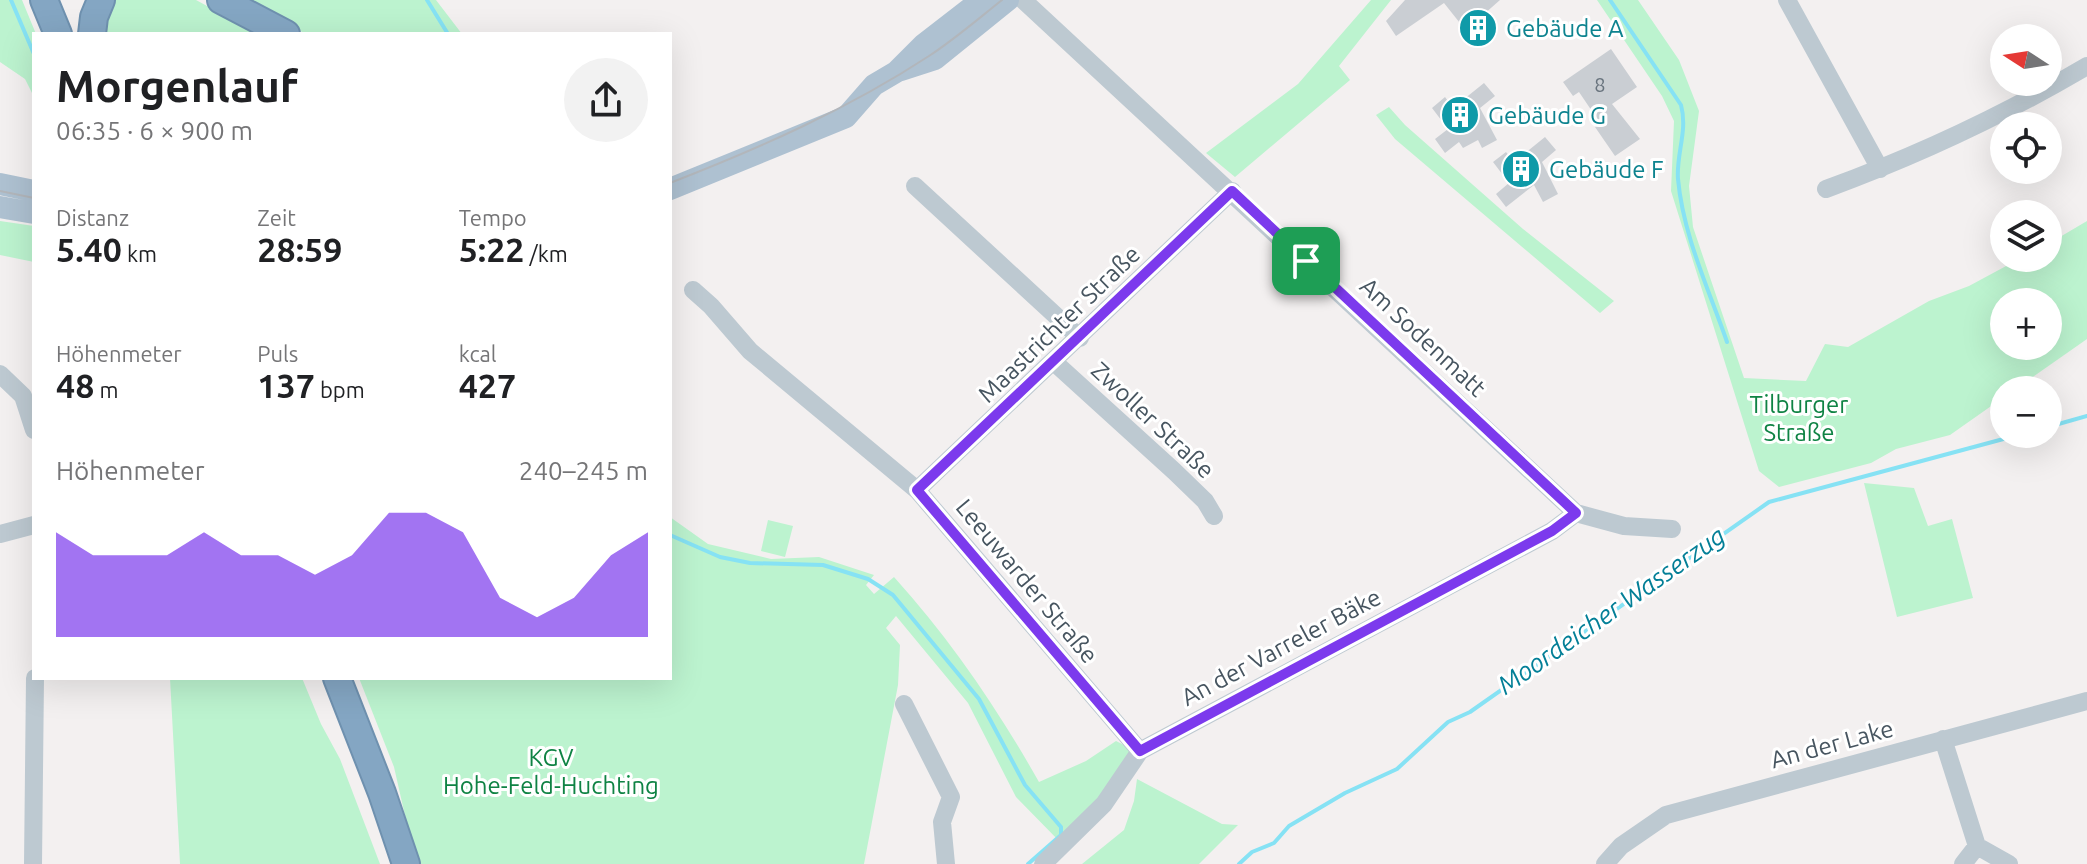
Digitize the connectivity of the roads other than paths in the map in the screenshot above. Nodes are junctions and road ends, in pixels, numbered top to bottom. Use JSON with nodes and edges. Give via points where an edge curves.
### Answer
{"nodes":[{"id":1,"x":44,"y":0,"type":"edge"},
{"id":2,"x":61,"y":0,"type":"edge"},
{"id":3,"x":101,"y":0,"type":"edge"},
{"id":4,"x":221,"y":0,"type":"edge"},
{"id":5,"x":981,"y":0,"type":"edge"},
{"id":6,"x":1008,"y":0,"type":"edge"},
{"id":7,"x":1023,"y":0,"type":"edge"},
{"id":8,"x":1787,"y":0,"type":"edge"},
{"id":9,"x":57,"y":32,"type":"edge"},
{"id":10,"x":74,"y":32,"type":"edge"},
{"id":11,"x":92,"y":32,"type":"edge"},
{"id":12,"x":282,"y":32,"type":"edge"},
{"id":13,"x":2087,"y":66,"type":"edge"},
{"id":14,"x":896,"y":72,"type":"junction"},
{"id":15,"x":1880,"y":169,"type":"junction"},
{"id":16,"x":0,"y":184,"type":"edge"},
{"id":17,"x":915,"y":186,"type":"dead end"},
{"id":18,"x":672,"y":188,"type":"edge"},
{"id":19,"x":1826,"y":189,"type":"dead end"},
{"id":20,"x":32,"y":191,"type":"edge"},
{"id":21,"x":1232,"y":191,"type":"junction"},
{"id":22,"x":0,"y":207,"type":"edge"},
{"id":23,"x":32,"y":213,"type":"edge"},
{"id":24,"x":693,"y":290,"type":"dead end"},
{"id":25,"x":1080,"y":338,"type":"junction"},
{"id":26,"x":1054,"y":362,"type":"junction"},
{"id":27,"x":0,"y":374,"type":"edge"},
{"id":28,"x":32,"y":424,"type":"edge"},
{"id":29,"x":917,"y":490,"type":"junction"},
{"id":30,"x":1576,"y":513,"type":"junction"},
{"id":31,"x":1214,"y":516,"type":"dead end"},
{"id":32,"x":32,"y":526,"type":"edge"},
{"id":33,"x":1672,"y":529,"type":"dead end"},
{"id":34,"x":0,"y":534,"type":"edge"},
{"id":35,"x":35,"y":680,"type":"edge"},
{"id":36,"x":322,"y":680,"type":"edge"},
{"id":37,"x":338,"y":680,"type":"edge"},
{"id":38,"x":2087,"y":701,"type":"edge"},
{"id":39,"x":904,"y":704,"type":"dead end"},
{"id":40,"x":1943,"y":739,"type":"junction"},
{"id":41,"x":1140,"y":751,"type":"junction"},
{"id":42,"x":1977,"y":846,"type":"junction"},
{"id":43,"x":33,"y":864,"type":"edge"},
{"id":44,"x":390,"y":864,"type":"edge"},
{"id":45,"x":406,"y":864,"type":"edge"},
{"id":46,"x":946,"y":864,"type":"edge"},
{"id":47,"x":1043,"y":864,"type":"edge"},
{"id":48,"x":1605,"y":864,"type":"edge"},
{"id":49,"x":1963,"y":864,"type":"edge"},
{"id":50,"x":2009,"y":864,"type":"edge"}],
"edges":[{"from":1,"to":9,"type":"highway"},
{"from":2,"to":10,"type":"highway"},
{"from":3,"to":11,"type":"highway"},
{"from":4,"to":12,"type":"highway"},
{"from":5,"to":14,"type":"main road"},
{"from":6,"to":14,"type":"main road","via":[[935,59]]},
{"from":7,"to":21,"type":"street","name":"Am Sodenmatt"},
{"from":8,"to":15,"type":"street"},
{"from":13,"to":15,"type":"street","via":[[2015,107]]},
{"from":14,"to":18,"type":"main road","via":[[874,85],[842,119]]},
{"from":15,"to":19,"type":"street"},
{"from":16,"to":20,"type":"main road"},
{"from":17,"to":25,"type":"street"},
{"from":21,"to":25,"type":"street","name":"Maastrichter Straße"},
{"from":21,"to":30,"type":"street","name":"Am Sodenmatt"},
{"from":22,"to":23,"type":"main road"},
{"from":24,"to":29,"type":"street","name":"Leeuwarder Straße","via":[[750,351]]},
{"from":25,"to":26,"type":"street","name":"Maastrichter Straße"},
{"from":26,"to":29,"type":"street","name":"Maastrichter Straße"},
{"from":26,"to":31,"type":"street","name":"Zwoller Straße","via":[[1195,491]]},
{"from":27,"to":28,"type":"street","via":[[23,396]]},
{"from":29,"to":41,"type":"street","name":"Leeuwarder Straße"},
{"from":30,"to":33,"type":"street","name":"Am Sodenmatt","via":[[1624,526]]},
{"from":30,"to":41,"type":"street","name":"An der Varreler Bäke","via":[[1552,531]]},
{"from":32,"to":34,"type":"street"},
{"from":35,"to":43,"type":"street"},
{"from":36,"to":44,"type":"highway"},
{"from":37,"to":45,"type":"highway"},
{"from":38,"to":40,"type":"street","name":"An der Lake"},
{"from":39,"to":46,"type":"street","via":[[951,797],[942,822]]},
{"from":40,"to":42,"type":"street"},
{"from":40,"to":48,"type":"street","name":"An der Lake","via":[[1666,815],[1621,846]]},
{"from":41,"to":47,"type":"street","name":"An der Varreler Bäke","via":[[1104,804]]},
{"from":42,"to":49,"type":"street"},
{"from":42,"to":50,"type":"street"}]}
